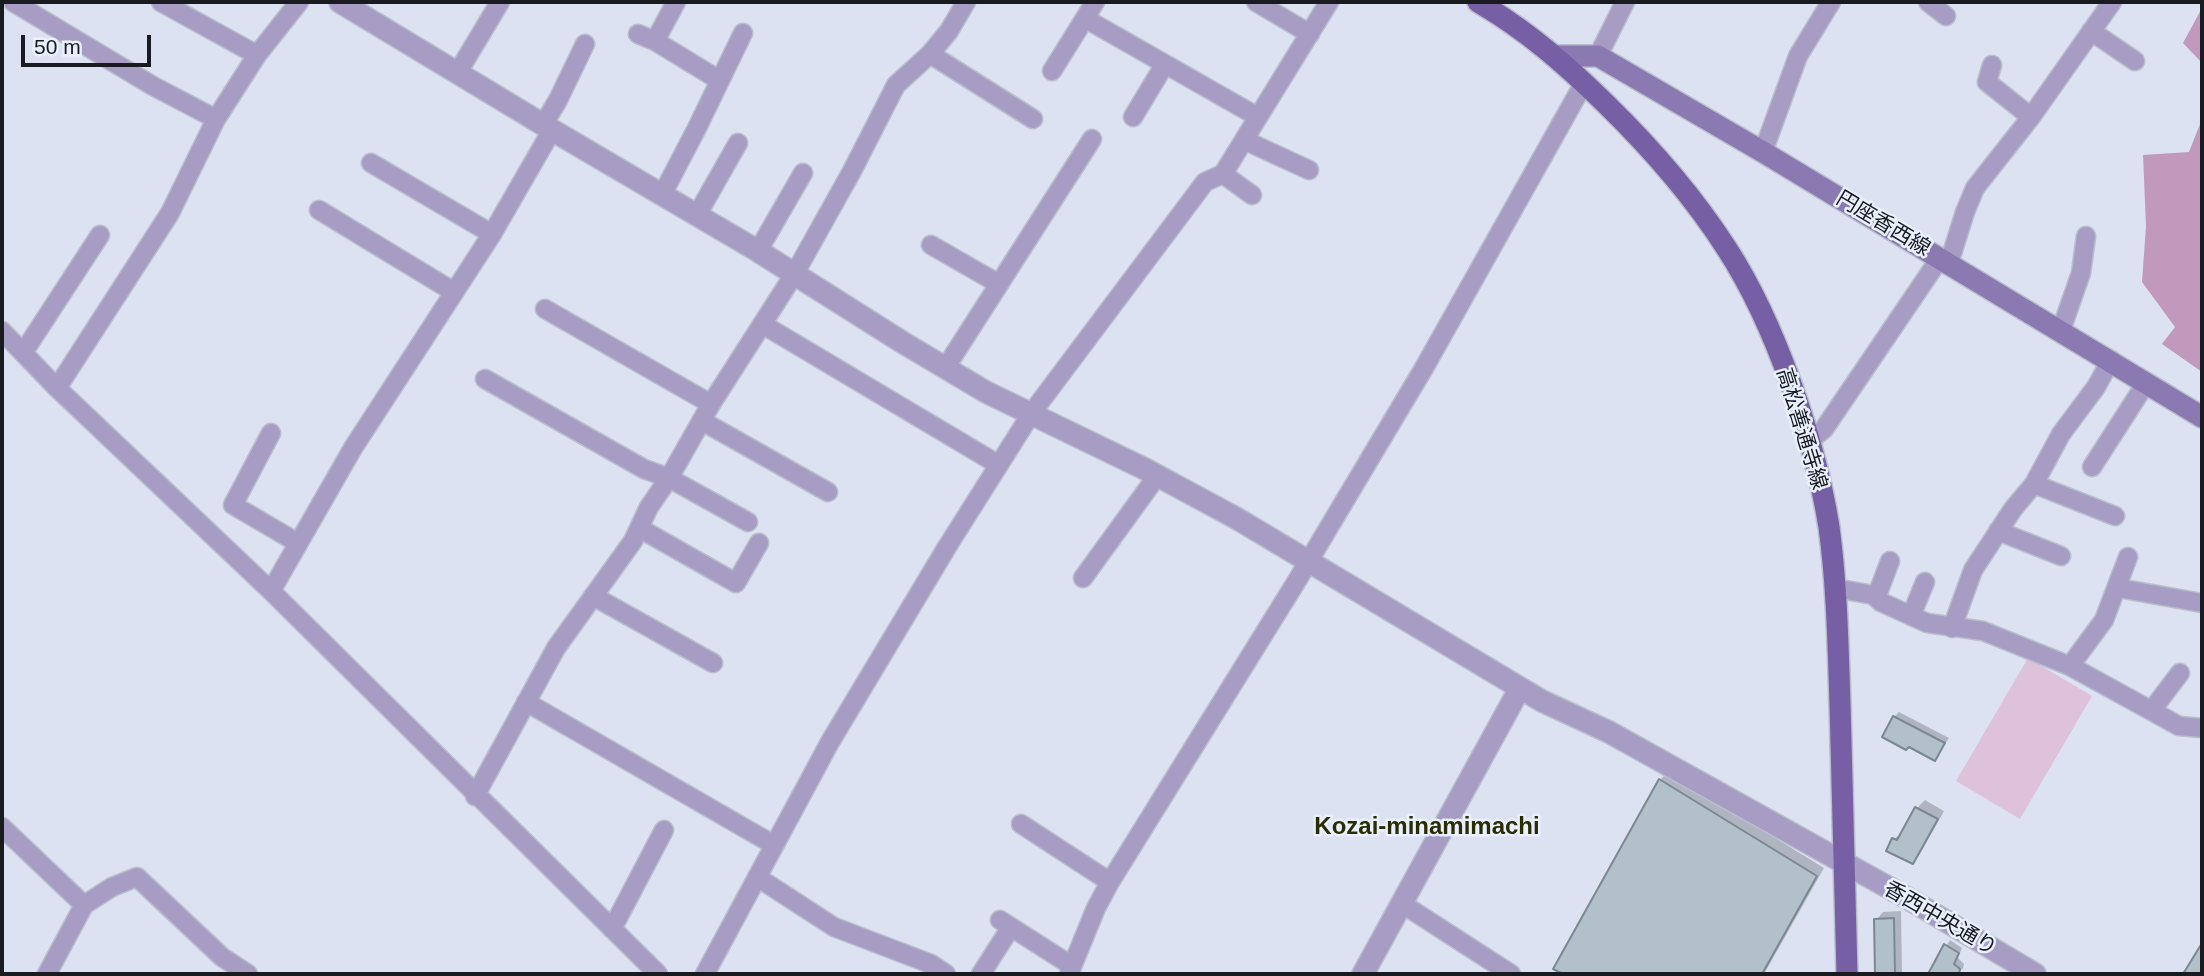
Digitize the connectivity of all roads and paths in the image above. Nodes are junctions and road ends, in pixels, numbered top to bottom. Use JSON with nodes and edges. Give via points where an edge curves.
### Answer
{"nodes":[{"id":1,"x":13,"y":2,"type":"edge"},
{"id":2,"x":161,"y":2,"type":"edge"},
{"id":3,"x":299,"y":2,"type":"edge"},
{"id":4,"x":340,"y":2,"type":"edge"},
{"id":5,"x":500,"y":2,"type":"edge"},
{"id":6,"x":676,"y":2,"type":"edge"},
{"id":7,"x":966,"y":2,"type":"edge"},
{"id":8,"x":1095,"y":2,"type":"edge"},
{"id":9,"x":1256,"y":2,"type":"edge"},
{"id":10,"x":1329,"y":2,"type":"edge"},
{"id":11,"x":1478,"y":2,"type":"edge"},
{"id":12,"x":1625,"y":2,"type":"edge"},
{"id":13,"x":1831,"y":2,"type":"edge"},
{"id":14,"x":1928,"y":2,"type":"edge"},
{"id":15,"x":2112,"y":2,"type":"edge"},
{"id":16,"x":1946,"y":16,"type":"dead end"},
{"id":17,"x":1086,"y":19,"type":"junction"},
{"id":18,"x":2091,"y":30,"type":"junction"},
{"id":19,"x":743,"y":33,"type":"dead end"},
{"id":20,"x":1310,"y":34,"type":"junction"},
{"id":21,"x":585,"y":44,"type":"dead end"},
{"id":22,"x":930,"y":54,"type":"junction"},
{"id":23,"x":257,"y":55,"type":"junction"},
{"id":24,"x":1556,"y":56,"type":"junction"},
{"id":25,"x":1598,"y":57,"type":"junction"},
{"id":26,"x":2135,"y":61,"type":"dead end"},
{"id":27,"x":1165,"y":64,"type":"junction"},
{"id":28,"x":1992,"y":65,"type":"dead end"},
{"id":29,"x":1052,"y":71,"type":"dead end"},
{"id":30,"x":458,"y":72,"type":"junction"},
{"id":31,"x":719,"y":80,"type":"junction"},
{"id":32,"x":1584,"y":83,"type":"junction"},
{"id":33,"x":1133,"y":117,"type":"dead end"},
{"id":34,"x":1258,"y":117,"type":"junction"},
{"id":35,"x":2031,"y":117,"type":"junction"},
{"id":36,"x":216,"y":119,"type":"junction"},
{"id":37,"x":1033,"y":119,"type":"dead end"},
{"id":38,"x":547,"y":128,"type":"junction"},
{"id":39,"x":1092,"y":139,"type":"dead end"},
{"id":40,"x":1244,"y":140,"type":"junction"},
{"id":41,"x":738,"y":143,"type":"dead end"},
{"id":42,"x":1763,"y":152,"type":"junction"},
{"id":43,"x":371,"y":163,"type":"dead end"},
{"id":44,"x":1309,"y":170,"type":"dead end"},
{"id":45,"x":803,"y":173,"type":"dead end"},
{"id":46,"x":1223,"y":174,"type":"junction"},
{"id":47,"x":662,"y":195,"type":"junction"},
{"id":48,"x":1252,"y":195,"type":"dead end"},
{"id":49,"x":319,"y":211,"type":"dead end"},
{"id":50,"x":697,"y":215,"type":"junction"},
{"id":51,"x":492,"y":234,"type":"junction"},
{"id":52,"x":100,"y":235,"type":"dead end"},
{"id":53,"x":2086,"y":236,"type":"dead end"},
{"id":54,"x":931,"y":245,"type":"dead end"},
{"id":55,"x":758,"y":251,"type":"junction"},
{"id":56,"x":1944,"y":260,"type":"junction"},
{"id":57,"x":795,"y":273,"type":"junction"},
{"id":58,"x":999,"y":284,"type":"junction"},
{"id":59,"x":454,"y":292,"type":"junction"},
{"id":60,"x":545,"y":309,"type":"dead end"},
{"id":61,"x":762,"y":324,"type":"junction"},
{"id":62,"x":2061,"y":330,"type":"junction"},
{"id":63,"x":2,"y":331,"type":"edge"},
{"id":64,"x":23,"y":353,"type":"junction"},
{"id":65,"x":2111,"y":360,"type":"junction"},
{"id":66,"x":946,"y":367,"type":"junction"},
{"id":67,"x":485,"y":379,"type":"dead end"},
{"id":68,"x":2146,"y":383,"type":"junction"},
{"id":69,"x":57,"y":388,"type":"junction"},
{"id":70,"x":711,"y":404,"type":"junction"},
{"id":71,"x":1031,"y":414,"type":"junction"},
{"id":72,"x":2202,"y":417,"type":"edge"},
{"id":73,"x":702,"y":421,"type":"junction"},
{"id":74,"x":271,"y":433,"type":"dead end"},
{"id":75,"x":1809,"y":441,"type":"junction"},
{"id":76,"x":999,"y":465,"type":"junction"},
{"id":77,"x":2092,"y":467,"type":"dead end"},
{"id":78,"x":1157,"y":475,"type":"junction"},
{"id":79,"x":669,"y":478,"type":"junction"},
{"id":80,"x":2034,"y":484,"type":"junction"},
{"id":81,"x":828,"y":492,"type":"dead end"},
{"id":82,"x":2115,"y":516,"type":"dead end"},
{"id":83,"x":748,"y":522,"type":"dead end"},
{"id":84,"x":639,"y":528,"type":"junction"},
{"id":85,"x":1998,"y":531,"type":"junction"},
{"id":86,"x":298,"y":543,"type":"junction"},
{"id":87,"x":759,"y":543,"type":"dead end"},
{"id":88,"x":2061,"y":556,"type":"dead end"},
{"id":89,"x":2128,"y":557,"type":"dead end"},
{"id":90,"x":1308,"y":560,"type":"junction"},
{"id":91,"x":1890,"y":561,"type":"dead end"},
{"id":92,"x":1083,"y":578,"type":"dead end"},
{"id":93,"x":1925,"y":582,"type":"dead end"},
{"id":94,"x":1835,"y":588,"type":"junction"},
{"id":95,"x":2118,"y":588,"type":"junction"},
{"id":96,"x":271,"y":591,"type":"junction"},
{"id":97,"x":593,"y":596,"type":"junction"},
{"id":98,"x":1873,"y":596,"type":"junction"},
{"id":99,"x":2202,"y":603,"type":"edge"},
{"id":100,"x":1911,"y":616,"type":"junction"},
{"id":101,"x":1952,"y":628,"type":"junction"},
{"id":102,"x":713,"y":663,"type":"dead end"},
{"id":103,"x":2070,"y":666,"type":"junction"},
{"id":104,"x":2180,"y":673,"type":"dead end"},
{"id":105,"x":1520,"y":688,"type":"junction"},
{"id":106,"x":526,"y":702,"type":"junction"},
{"id":107,"x":2152,"y":709,"type":"junction"},
{"id":108,"x":2202,"y":728,"type":"edge"},
{"id":109,"x":475,"y":796,"type":"junction"},
{"id":110,"x":1021,"y":824,"type":"dead end"},
{"id":111,"x":2,"y":827,"type":"edge"},
{"id":112,"x":664,"y":830,"type":"dead end"},
{"id":113,"x":774,"y":845,"type":"junction"},
{"id":114,"x":1845,"y":865,"type":"junction"},
{"id":115,"x":758,"y":877,"type":"junction"},
{"id":116,"x":1110,"y":881,"type":"junction"},
{"id":117,"x":1401,"y":902,"type":"junction"},
{"id":118,"x":84,"y":905,"type":"junction"},
{"id":119,"x":612,"y":929,"type":"junction"},
{"id":120,"x":1071,"y":970,"type":"edge"},
{"id":121,"x":47,"y":974,"type":"edge"},
{"id":122,"x":248,"y":974,"type":"edge"},
{"id":123,"x":658,"y":974,"type":"edge"},
{"id":124,"x":705,"y":974,"type":"edge"},
{"id":125,"x":946,"y":974,"type":"edge"},
{"id":126,"x":981,"y":974,"type":"edge"},
{"id":127,"x":1363,"y":974,"type":"edge"},
{"id":128,"x":1511,"y":974,"type":"edge"},
{"id":129,"x":1847,"y":974,"type":"edge"},
{"id":130,"x":2035,"y":974,"type":"edge"}],
"edges":[{"from":1,"to":36,"type":"street"},
{"from":2,"to":23,"type":"street"},
{"from":3,"to":23,"type":"street"},
{"from":4,"to":30,"type":"street","name":"香西中央通り"},
{"from":5,"to":30,"type":"street"},
{"from":6,"to":31,"type":"street","via":[[646,37]]},
{"from":7,"to":22,"type":"street"},
{"from":8,"to":17,"type":"street"},
{"from":9,"to":20,"type":"street"},
{"from":10,"to":20,"type":"street"},
{"from":11,"to":24,"type":"main road","name":"高松善通寺線","via":[[1518,25]]},
{"from":12,"to":25,"type":"street"},
{"from":13,"to":42,"type":"street","via":[[1798,56]]},
{"from":14,"to":16,"type":"street"},
{"from":15,"to":18,"type":"street"},
{"from":17,"to":27,"type":"street"},
{"from":17,"to":29,"type":"street"},
{"from":18,"to":26,"type":"street"},
{"from":18,"to":35,"type":"street"},
{"from":19,"to":31,"type":"street"},
{"from":20,"to":34,"type":"street"},
{"from":21,"to":38,"type":"street"},
{"from":22,"to":37,"type":"street"},
{"from":22,"to":57,"type":"street","via":[[896,85]]},
{"from":23,"to":36,"type":"street"},
{"from":24,"to":25,"type":"main road","name":"円座香西線"},
{"from":24,"to":32,"type":"main road","name":"高松善通寺線"},
{"from":25,"to":42,"type":"main road","name":"円座香西線"},
{"from":27,"to":33,"type":"street"},
{"from":27,"to":34,"type":"street","via":[[1214,102]]},
{"from":28,"to":35,"type":"street","via":[[1987,82]]},
{"from":30,"to":38,"type":"street","name":"香西中央通り"},
{"from":31,"to":47,"type":"street"},
{"from":32,"to":75,"type":"main road","name":"高松善通寺線","via":[[1649,146],[1728,250],[1761,313]]},
{"from":32,"to":90,"type":"street","via":[[1424,368]]},
{"from":34,"to":40,"type":"street"},
{"from":35,"to":56,"type":"street","via":[[1975,188]]},
{"from":36,"to":69,"type":"street","via":[[170,213]]},
{"from":38,"to":47,"type":"street","name":"香西中央通り"},
{"from":38,"to":51,"type":"street"},
{"from":39,"to":58,"type":"street"},
{"from":40,"to":44,"type":"street"},
{"from":40,"to":46,"type":"street"},
{"from":41,"to":50,"type":"street"},
{"from":42,"to":56,"type":"main road","name":"円座香西線"},
{"from":43,"to":51,"type":"street"},
{"from":45,"to":55,"type":"street"},
{"from":46,"to":48,"type":"street"},
{"from":46,"to":71,"type":"street","via":[[1205,182]]},
{"from":47,"to":50,"type":"street","name":"香西中央通り"},
{"from":49,"to":59,"type":"street"},
{"from":50,"to":55,"type":"street","name":"香西中央通り"},
{"from":51,"to":59,"type":"street"},
{"from":52,"to":64,"type":"street"},
{"from":53,"to":62,"type":"street","via":[[2081,273]]},
{"from":54,"to":58,"type":"street"},
{"from":55,"to":57,"type":"street","name":"香西中央通り"},
{"from":56,"to":62,"type":"main road","name":"円座香西線"},
{"from":56,"to":75,"type":"street","via":[[1824,429]]},
{"from":57,"to":61,"type":"street"},
{"from":57,"to":66,"type":"street","name":"香西中央通り"},
{"from":58,"to":66,"type":"street"},
{"from":59,"to":86,"type":"street"},
{"from":60,"to":70,"type":"street"},
{"from":61,"to":70,"type":"street"},
{"from":61,"to":76,"type":"street"},
{"from":62,"to":65,"type":"main road","name":"円座香西線"},
{"from":63,"to":64,"type":"street"},
{"from":64,"to":69,"type":"street"},
{"from":65,"to":68,"type":"main road","name":"円座香西線"},
{"from":65,"to":80,"type":"street"},
{"from":66,"to":71,"type":"street","name":"香西中央通り"},
{"from":67,"to":79,"type":"street","via":[[644,469]]},
{"from":68,"to":72,"type":"main road","name":"円座香西線"},
{"from":68,"to":77,"type":"street"},
{"from":69,"to":96,"type":"street"},
{"from":70,"to":73,"type":"street"},
{"from":71,"to":76,"type":"street"},
{"from":71,"to":78,"type":"street","name":"香西中央通り"},
{"from":73,"to":79,"type":"street"},
{"from":73,"to":81,"type":"street"},
{"from":74,"to":86,"type":"street","via":[[233,505]]},
{"from":75,"to":94,"type":"main road","name":"高松善通寺線","via":[[1829,526]]},
{"from":76,"to":113,"type":"street","via":[[830,742]]},
{"from":78,"to":90,"type":"street","name":"香西中央通り"},
{"from":78,"to":92,"type":"street"},
{"from":79,"to":83,"type":"street"},
{"from":79,"to":84,"type":"street"},
{"from":80,"to":82,"type":"street"},
{"from":80,"to":85,"type":"street"},
{"from":84,"to":87,"type":"street","via":[[736,583]]},
{"from":84,"to":97,"type":"street"},
{"from":85,"to":88,"type":"street"},
{"from":85,"to":101,"type":"street","via":[[1973,570]]},
{"from":86,"to":96,"type":"street"},
{"from":89,"to":95,"type":"street"},
{"from":90,"to":105,"type":"street","name":"香西中央通り"},
{"from":90,"to":116,"type":"street"},
{"from":91,"to":98,"type":"street"},
{"from":93,"to":100,"type":"street"},
{"from":94,"to":98,"type":"street"},
{"from":94,"to":114,"type":"main road","name":"高松善通寺線"},
{"from":95,"to":99,"type":"street"},
{"from":95,"to":103,"type":"street","via":[[2104,620]]},
{"from":96,"to":109,"type":"street"},
{"from":97,"to":102,"type":"street"},
{"from":97,"to":106,"type":"street"},
{"from":98,"to":100,"type":"street"},
{"from":100,"to":101,"type":"street"},
{"from":101,"to":103,"type":"street","via":[[1983,631]]},
{"from":103,"to":107,"type":"street"},
{"from":104,"to":107,"type":"street"},
{"from":105,"to":114,"type":"street","name":"香西中央通り","via":[[1609,732]]},
{"from":105,"to":117,"type":"street"},
{"from":106,"to":109,"type":"street"},
{"from":106,"to":113,"type":"street"},
{"from":107,"to":108,"type":"street","via":[[2179,726]]},
{"from":109,"to":119,"type":"street"},
{"from":110,"to":116,"type":"street"},
{"from":111,"to":118,"type":"street"},
{"from":112,"to":119,"type":"street"},
{"from":113,"to":115,"type":"street"},
{"from":114,"to":129,"type":"main road","name":"高松善通寺線"},
{"from":114,"to":130,"type":"street","name":"香西中央通り"},
{"from":115,"to":124,"type":"street"},
{"from":115,"to":125,"type":"street","via":[[834,927],[932,964]]},
{"from":116,"to":120,"type":"street"},
{"from":117,"to":127,"type":"street"},
{"from":117,"to":128,"type":"street"},
{"from":118,"to":121,"type":"street"},
{"from":118,"to":122,"type":"street","via":[[137,877],[222,957]]},
{"from":119,"to":123,"type":"street"},
{"from":120,"to":126,"type":"street","via":[[1006,923]]}]}
